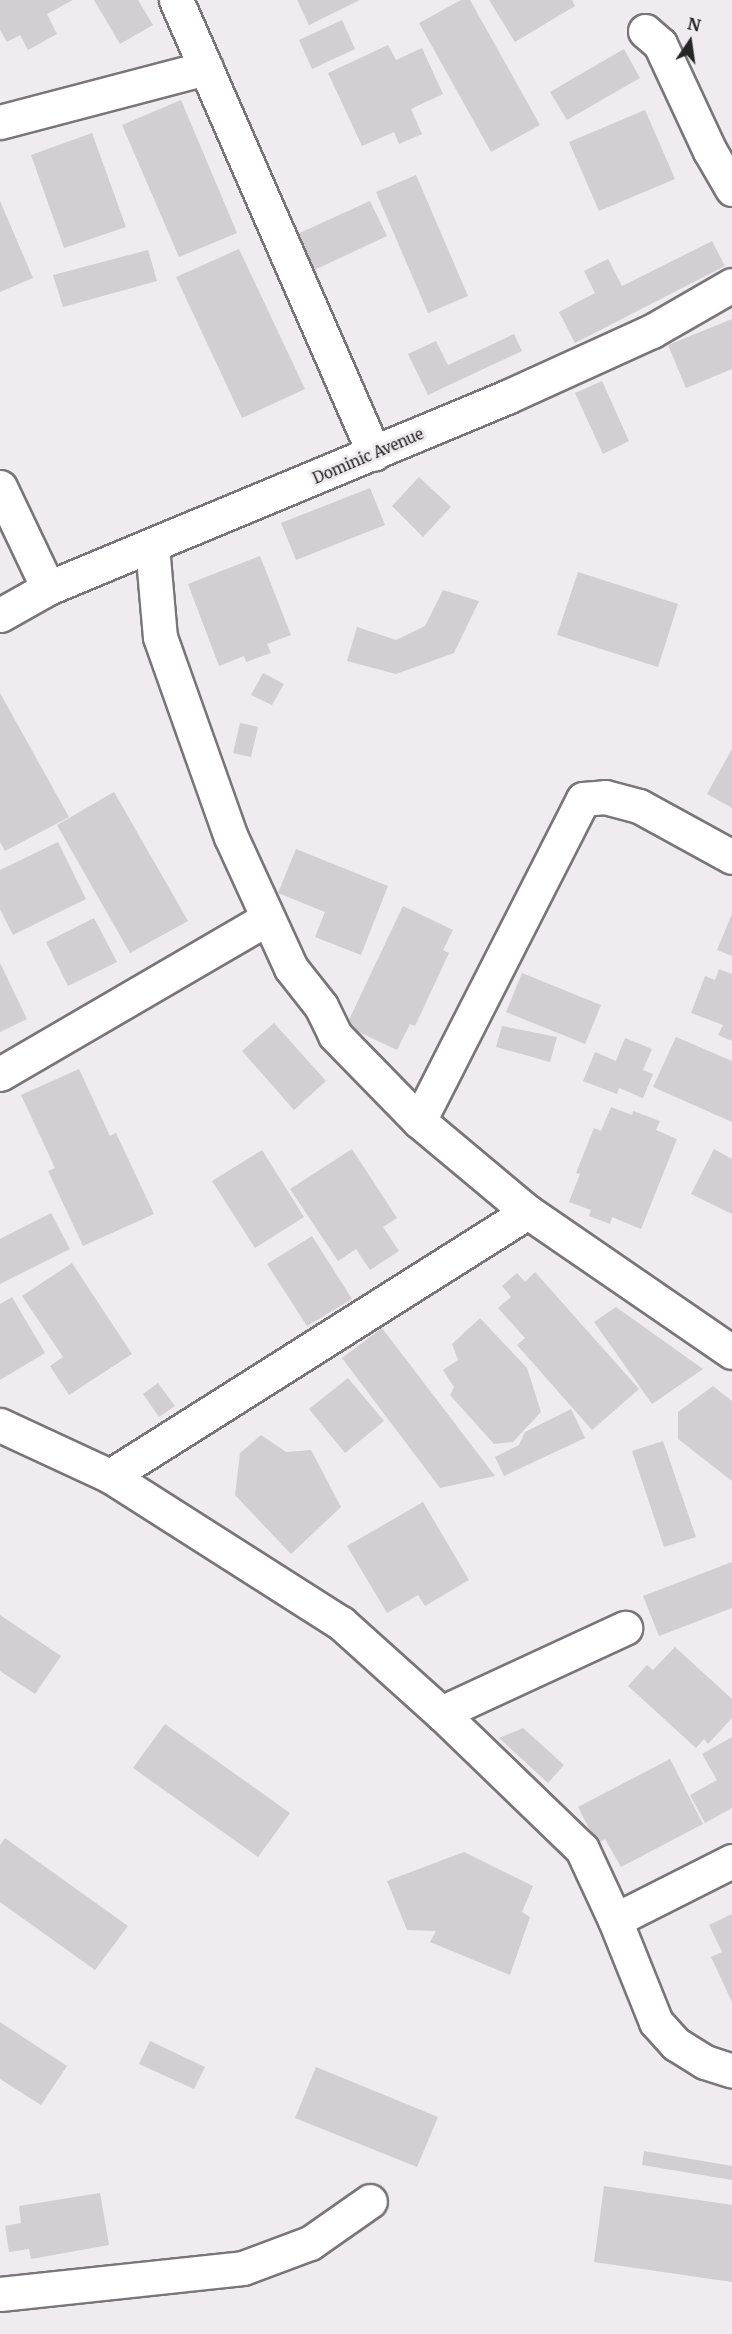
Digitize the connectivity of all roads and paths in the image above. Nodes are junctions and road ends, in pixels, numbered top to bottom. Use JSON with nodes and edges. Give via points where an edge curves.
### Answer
{"nodes":[{"id":1,"x":176,"y":0,"type":"edge"},
{"id":2,"x":645,"y":31,"type":"dead end"},
{"id":3,"x":206,"y":68,"type":"junction"},
{"id":4,"x":0,"y":122,"type":"edge"},
{"id":5,"x":732,"y":189,"type":"edge"},
{"id":6,"x":732,"y":285,"type":"edge"},
{"id":7,"x":374,"y":454,"type":"junction"},
{"id":8,"x":0,"y":487,"type":"edge"},
{"id":9,"x":152,"y":546,"type":"junction"},
{"id":10,"x":48,"y":588,"type":"junction"},
{"id":11,"x":0,"y":615,"type":"edge"},
{"id":12,"x":732,"y":857,"type":"edge"},
{"id":13,"x":268,"y":918,"type":"junction"},
{"id":14,"x":0,"y":1074,"type":"edge"},
{"id":15,"x":419,"y":1121,"type":"junction"},
{"id":16,"x":528,"y":1212,"type":"junction"},
{"id":17,"x":732,"y":1352,"type":"edge"},
{"id":18,"x":0,"y":1425,"type":"edge"},
{"id":19,"x":110,"y":1476,"type":"junction"},
{"id":20,"x":625,"y":1628,"type":"dead end"},
{"id":21,"x":441,"y":1713,"type":"junction"},
{"id":22,"x":732,"y":1861,"type":"edge"},
{"id":23,"x":615,"y":1920,"type":"junction"},
{"id":24,"x":732,"y":2071,"type":"edge"},
{"id":25,"x":370,"y":2200,"type":"dead end"},
{"id":26,"x":0,"y":2294,"type":"edge"}],
"edges":[{"from":1,"to":3,"type":"street"},
{"from":2,"to":5,"type":"street","via":[[660,44]]},
{"from":3,"to":4,"type":"street"},
{"from":3,"to":7,"type":"street"},
{"from":6,"to":7,"type":"street","name":"Dominic Avenue","via":[[651,331]]},
{"from":7,"to":9,"type":"street","name":"Dominic Avenue"},
{"from":8,"to":10,"type":"street"},
{"from":9,"to":10,"type":"street","name":"Dominic Avenue"},
{"from":9,"to":13,"type":"street","via":[[160,637],[231,837]]},
{"from":10,"to":11,"type":"street","name":"Dominic Avenue"},
{"from":12,"to":15,"type":"street","via":[[639,806],[605,797],[583,799]]},
{"from":13,"to":14,"type":"street"},
{"from":13,"to":15,"type":"street","via":[[291,968],[321,1006],[335,1035]]},
{"from":15,"to":16,"type":"street"},
{"from":16,"to":17,"type":"street"},
{"from":16,"to":19,"type":"street"},
{"from":18,"to":19,"type":"street"},
{"from":19,"to":21,"type":"street","via":[[341,1623]]},
{"from":20,"to":21,"type":"street"},
{"from":21,"to":23,"type":"street","via":[[582,1849]]},
{"from":22,"to":23,"type":"street"},
{"from":23,"to":24,"type":"street","via":[[656,2022],[676,2044],[705,2062]]},
{"from":25,"to":26,"type":"street","via":[[310,2243],[243,2268]]}]}
